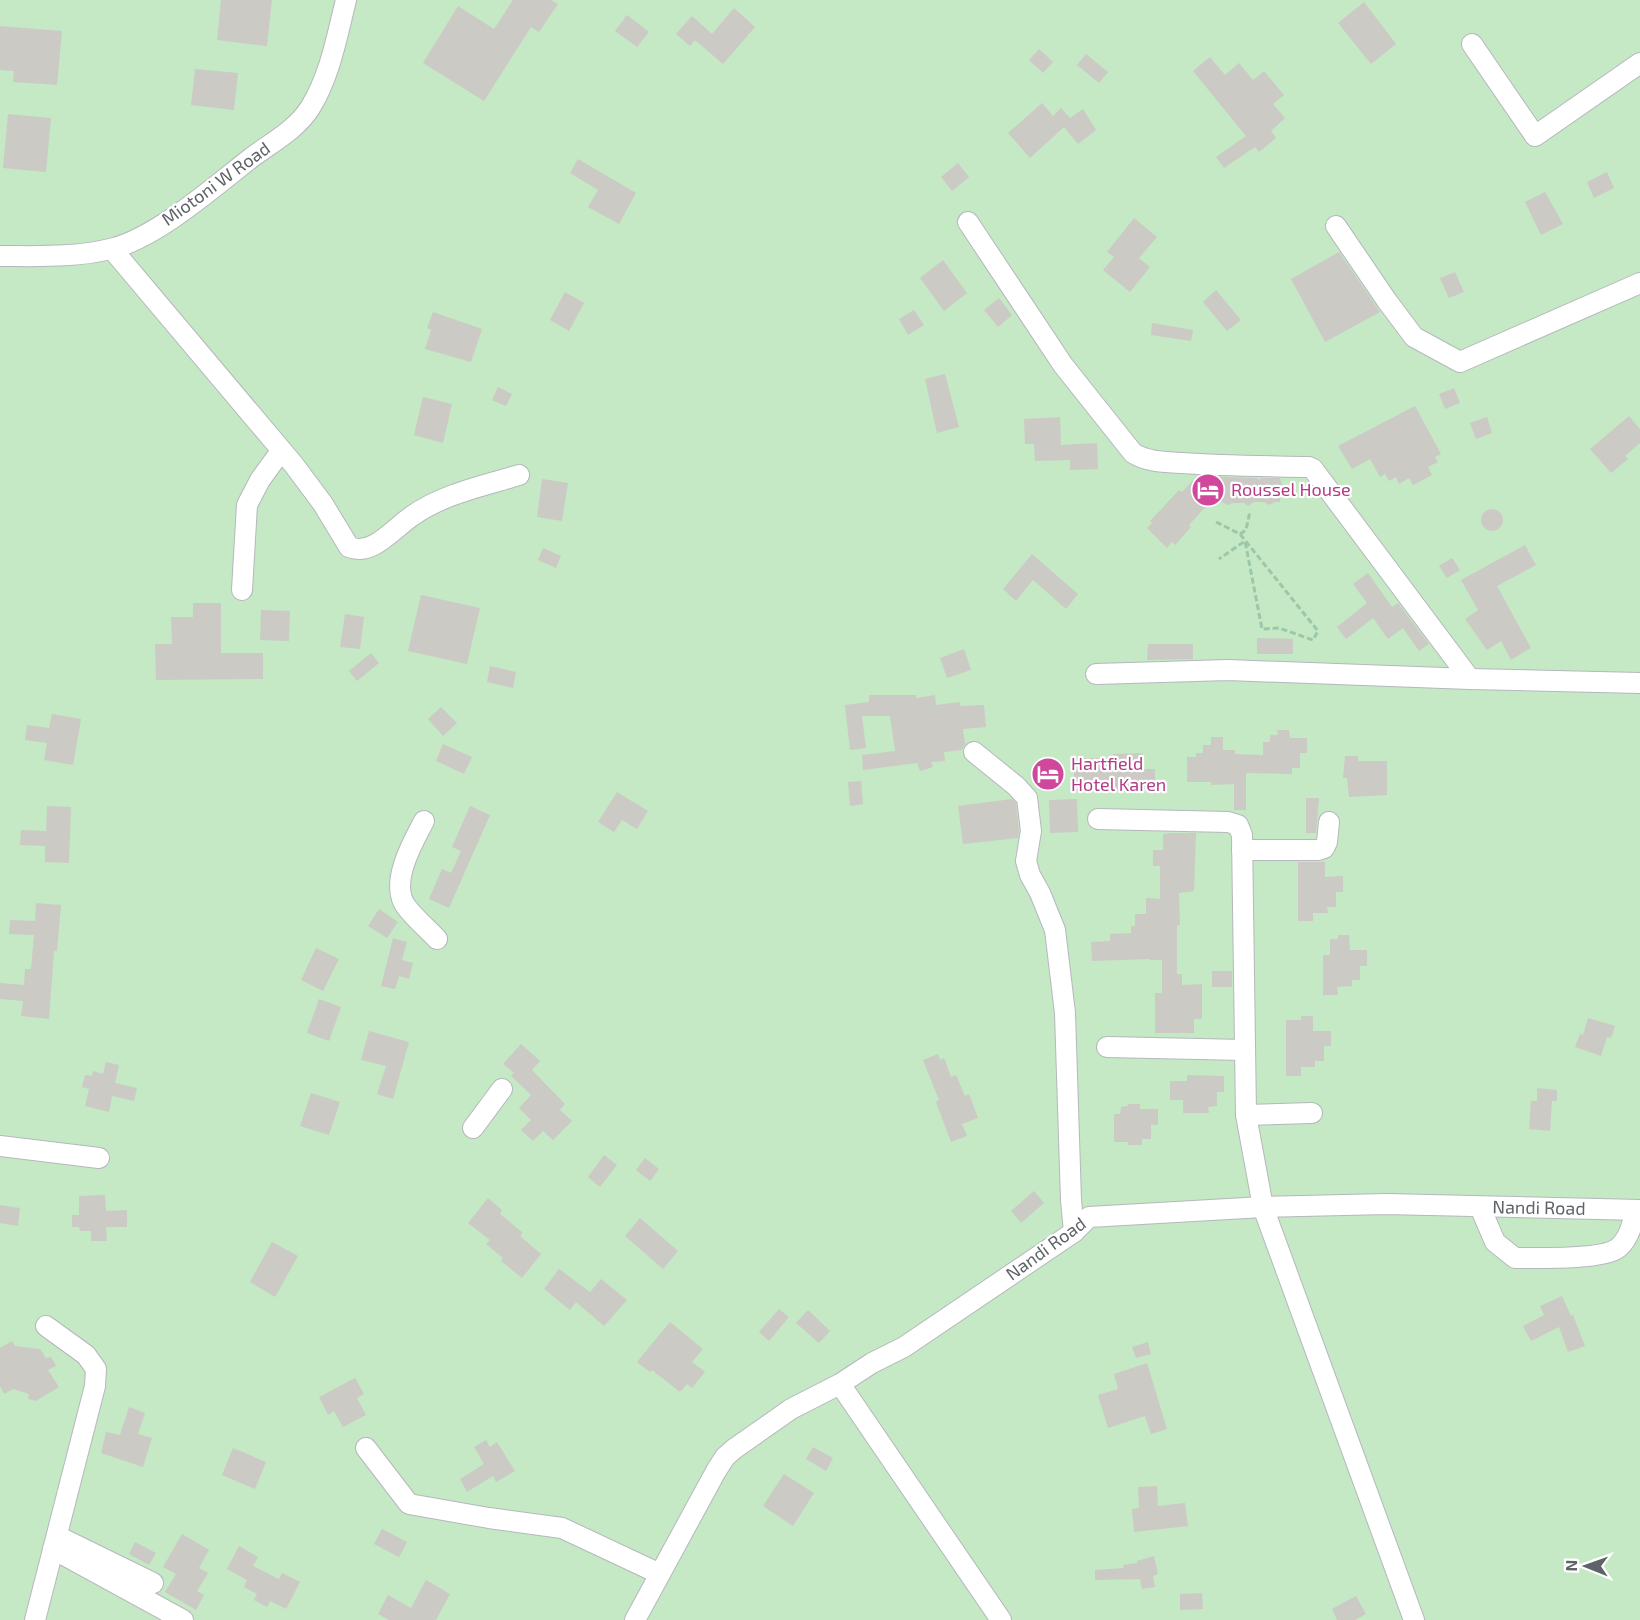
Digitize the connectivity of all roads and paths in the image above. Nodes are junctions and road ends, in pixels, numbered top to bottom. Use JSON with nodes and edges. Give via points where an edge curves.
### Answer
{"nodes":[{"id":1,"x":346,"y":0,"type":"edge"},
{"id":2,"x":1472,"y":44,"type":"dead end"},
{"id":3,"x":1640,"y":63,"type":"edge"},
{"id":4,"x":968,"y":222,"type":"dead end"},
{"id":5,"x":1336,"y":226,"type":"dead end"},
{"id":6,"x":112,"y":249,"type":"junction"},
{"id":7,"x":0,"y":256,"type":"edge"},
{"id":8,"x":1640,"y":283,"type":"edge"},
{"id":9,"x":280,"y":451,"type":"junction"},
{"id":10,"x":519,"y":475,"type":"dead end"},
{"id":11,"x":1250,"y":511,"type":"dead end"},
{"id":12,"x":1216,"y":522,"type":"dead end"},
{"id":13,"x":1239,"y":534,"type":"junction"},
{"id":14,"x":1245,"y":541,"type":"junction"},
{"id":15,"x":1219,"y":559,"type":"dead end"},
{"id":16,"x":242,"y":590,"type":"dead end"},
{"id":17,"x":1096,"y":674,"type":"dead end"},
{"id":18,"x":1470,"y":679,"type":"junction"},
{"id":19,"x":1640,"y":683,"type":"edge"},
{"id":20,"x":974,"y":752,"type":"dead end"},
{"id":21,"x":1098,"y":819,"type":"dead end"},
{"id":22,"x":424,"y":820,"type":"dead end"},
{"id":23,"x":1329,"y":822,"type":"dead end"},
{"id":24,"x":1242,"y":850,"type":"junction"},
{"id":25,"x":437,"y":939,"type":"dead end"},
{"id":26,"x":1107,"y":1047,"type":"dead end"},
{"id":27,"x":1244,"y":1050,"type":"junction"},
{"id":28,"x":502,"y":1089,"type":"dead end"},
{"id":29,"x":1312,"y":1113,"type":"dead end"},
{"id":30,"x":1246,"y":1114,"type":"junction"},
{"id":31,"x":473,"y":1128,"type":"dead end"},
{"id":32,"x":0,"y":1146,"type":"edge"},
{"id":33,"x":99,"y":1158,"type":"dead end"},
{"id":34,"x":1263,"y":1207,"type":"junction"},
{"id":35,"x":1480,"y":1207,"type":"junction"},
{"id":36,"x":1637,"y":1210,"type":"edge"},
{"id":37,"x":1074,"y":1232,"type":"junction"},
{"id":38,"x":46,"y":1326,"type":"dead end"},
{"id":39,"x":840,"y":1384,"type":"junction"},
{"id":40,"x":366,"y":1448,"type":"dead end"},
{"id":41,"x":55,"y":1542,"type":"junction"},
{"id":42,"x":660,"y":1574,"type":"junction"},
{"id":43,"x":153,"y":1583,"type":"dead end"},
{"id":44,"x":35,"y":1620,"type":"edge"},
{"id":45,"x":183,"y":1620,"type":"edge"},
{"id":46,"x":634,"y":1620,"type":"edge"},
{"id":47,"x":1001,"y":1620,"type":"edge"},
{"id":48,"x":1414,"y":1620,"type":"edge"}],
"edges":[{"from":1,"to":6,"type":"street","name":"Miotoni W Road","via":[[319,90],[309,109],[290,130],[146,234]]},
{"from":2,"to":3,"type":"street","via":[[1535,136]]},
{"from":4,"to":18,"type":"street","via":[[1064,365],[1133,453],[1139,458],[1167,462],[1314,469]]},
{"from":5,"to":8,"type":"street","via":[[1414,337],[1460,362]]},
{"from":6,"to":7,"type":"street","name":"Miotoni W Road"},
{"from":6,"to":9,"type":"street"},
{"from":9,"to":10,"type":"street","via":[[323,504],[349,547],[356,550],[375,544],[429,505]]},
{"from":9,"to":16,"type":"street","via":[[247,505]]},
{"from":11,"to":13,"type":"path","via":[[1246,530]]},
{"from":12,"to":13,"type":"path"},
{"from":13,"to":14,"type":"path"},
{"from":14,"to":14,"type":"path","via":[[1262,629],[1280,628],[1313,640],[1318,631]]},
{"from":14,"to":15,"type":"path"},
{"from":17,"to":18,"type":"street","via":[[1228,670]]},
{"from":18,"to":19,"type":"street"},
{"from":20,"to":37,"type":"street","via":[[1027,798],[1031,831],[1026,861],[1055,930],[1065,1013]]},
{"from":21,"to":24,"type":"street","via":[[1228,822],[1238,825]]},
{"from":22,"to":25,"type":"street","via":[[409,849],[400,888],[404,903]]},
{"from":23,"to":24,"type":"street","via":[[1324,848]]},
{"from":24,"to":27,"type":"street"},
{"from":26,"to":27,"type":"street"},
{"from":27,"to":30,"type":"street"},
{"from":28,"to":31,"type":"street"},
{"from":29,"to":30,"type":"street"},
{"from":30,"to":34,"type":"street"},
{"from":32,"to":33,"type":"street"},
{"from":34,"to":35,"type":"street","name":"Nandi Road"},
{"from":34,"to":37,"type":"street","name":"Nandi Road","via":[[1089,1217]]},
{"from":34,"to":48,"type":"street"},
{"from":35,"to":36,"type":"street","name":"Nandi Road"},
{"from":35,"to":36,"type":"street","via":[[1495,1242],[1515,1258],[1605,1254],[1619,1247],[1633,1227]]},
{"from":37,"to":39,"type":"street","name":"Nandi Road","via":[[904,1347]]},
{"from":38,"to":41,"type":"street","via":[[86,1355],[96,1369]]},
{"from":39,"to":42,"type":"street","name":"Nandi Road","via":[[791,1409],[725,1457]]},
{"from":39,"to":47,"type":"street"},
{"from":40,"to":42,"type":"street","via":[[409,1504],[562,1528]]},
{"from":41,"to":43,"type":"street"},
{"from":41,"to":44,"type":"street"},
{"from":41,"to":45,"type":"street"},
{"from":42,"to":46,"type":"street","name":"Nandi Road"}]}
